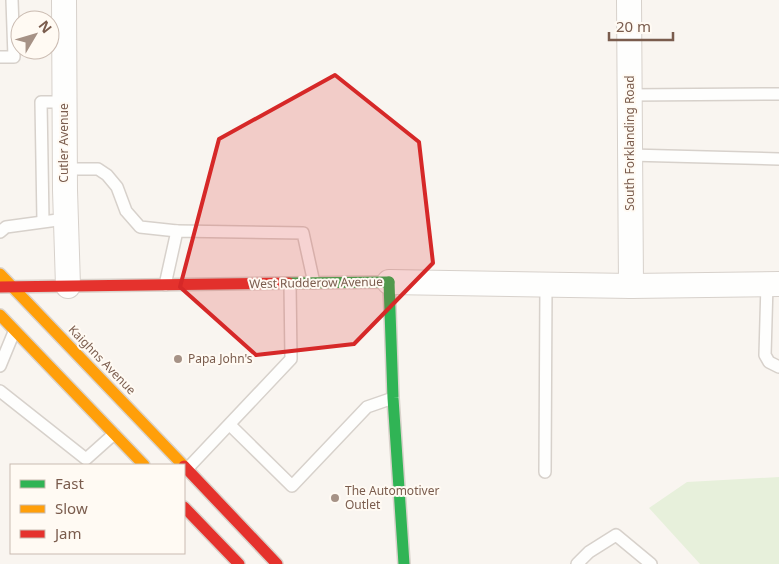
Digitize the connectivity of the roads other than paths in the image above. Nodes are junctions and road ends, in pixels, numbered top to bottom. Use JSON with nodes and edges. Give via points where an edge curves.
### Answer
{"nodes":[{"id":1,"x":12,"y":0,"type":"edge"},
{"id":2,"x":64,"y":0,"type":"edge"},
{"id":3,"x":629,"y":0,"type":"edge"},
{"id":4,"x":0,"y":57,"type":"edge"},
{"id":5,"x":779,"y":94,"type":"edge"},
{"id":6,"x":630,"y":95,"type":"junction"},
{"id":7,"x":64,"y":102,"type":"junction"},
{"id":8,"x":630,"y":155,"type":"junction"},
{"id":9,"x":779,"y":159,"type":"edge"},
{"id":10,"x":64,"y":169,"type":"junction"},
{"id":11,"x":54,"y":220,"type":"junction"},
{"id":12,"x":2,"y":227,"type":"edge"},
{"id":13,"x":177,"y":231,"type":"junction"},
{"id":14,"x":0,"y":274,"type":"edge"},
{"id":15,"x":389,"y":282,"type":"junction"},
{"id":16,"x":314,"y":283,"type":"junction"},
{"id":17,"x":290,"y":284,"type":"junction"},
{"id":18,"x":773,"y":284,"type":"edge"},
{"id":19,"x":165,"y":285,"type":"junction"},
{"id":20,"x":546,"y":285,"type":"junction"},
{"id":21,"x":68,"y":286,"type":"junction"},
{"id":22,"x":631,"y":286,"type":"junction"},
{"id":23,"x":0,"y":287,"type":"edge"},
{"id":24,"x":13,"y":288,"type":"junction"},
{"id":25,"x":0,"y":315,"type":"edge"},
{"id":26,"x":15,"y":330,"type":"junction"},
{"id":27,"x":0,"y":366,"type":"edge"},
{"id":28,"x":779,"y":367,"type":"edge"},
{"id":29,"x":0,"y":391,"type":"edge"},
{"id":30,"x":393,"y":398,"type":"junction"},
{"id":31,"x":230,"y":425,"type":"junction"},
{"id":32,"x":114,"y":434,"type":"junction"},
{"id":33,"x":143,"y":464,"type":"edge"},
{"id":34,"x":181,"y":464,"type":"edge"},
{"id":35,"x":185,"y":466,"type":"edge"},
{"id":36,"x":185,"y":468,"type":"edge"},
{"id":37,"x":545,"y":472,"type":"dead end"},
{"id":38,"x":185,"y":508,"type":"edge"},
{"id":39,"x":239,"y":564,"type":"edge"},
{"id":40,"x":277,"y":564,"type":"edge"},
{"id":41,"x":404,"y":564,"type":"edge"},
{"id":42,"x":577,"y":564,"type":"edge"},
{"id":43,"x":651,"y":564,"type":"edge"}],
"edges":[{"from":1,"to":4,"type":"lane","via":[[14,57]]},
{"from":2,"to":7,"type":"street","name":"Cutler Avenue"},
{"from":3,"to":6,"type":"street","name":"South Forklanding Road"},
{"from":5,"to":6,"type":"lane"},
{"from":6,"to":8,"type":"street","name":"South Forklanding Road"},
{"from":7,"to":10,"type":"street","name":"Cutler Avenue"},
{"from":7,"to":11,"type":"lane","via":[[41,102]]},
{"from":8,"to":9,"type":"lane"},
{"from":8,"to":22,"type":"street","name":"South Forklanding Road"},
{"from":10,"to":11,"type":"street","name":"Cutler Avenue"},
{"from":10,"to":13,"type":"lane","via":[[98,169],[117,188],[126,212],[140,227]]},
{"from":11,"to":12,"type":"lane"},
{"from":11,"to":21,"type":"street","name":"Cutler Avenue"},
{"from":13,"to":16,"type":"lane","via":[[303,233]]},
{"from":13,"to":19,"type":"lane"},
{"from":14,"to":24,"type":"main road","name":"Kaighns Avenue"},
{"from":15,"to":16,"type":"main road","name":"West Rudderow Avenue"},
{"from":15,"to":20,"type":"street","name":"West Rudderow Avenue"},
{"from":15,"to":30,"type":"main road"},
{"from":16,"to":17,"type":"main road","name":"West Rudderow Avenue"},
{"from":17,"to":19,"type":"main road","name":"West Rudderow Avenue"},
{"from":17,"to":31,"type":"lane","via":[[292,359]]},
{"from":18,"to":22,"type":"street","name":"West Rudderow Avenue"},
{"from":18,"to":28,"type":"lane","via":[[765,355],[769,362]]},
{"from":19,"to":21,"type":"main road","name":"West Rudderow Avenue"},
{"from":20,"to":22,"type":"street","name":"West Rudderow Avenue"},
{"from":20,"to":37,"type":"lane"},
{"from":21,"to":24,"type":"main road","name":"West Rudderow Avenue"},
{"from":23,"to":24,"type":"main road","name":"West Rudderow Avenue"},
{"from":24,"to":34,"type":"main road","name":"Kaighns Avenue"},
{"from":25,"to":26,"type":"main road"},
{"from":26,"to":27,"type":"lane"},
{"from":26,"to":32,"type":"main road"},
{"from":29,"to":32,"type":"lane","via":[[86,459]]},
{"from":30,"to":31,"type":"lane","via":[[367,407],[292,486]]},
{"from":30,"to":41,"type":"main road"},
{"from":31,"to":35,"type":"lane"},
{"from":32,"to":33,"type":"main road"},
{"from":36,"to":40,"type":"main road","name":"Kaighns Avenue"},
{"from":38,"to":39,"type":"main road"},
{"from":42,"to":43,"type":"lane","via":[[589,552],[616,536]]}]}
